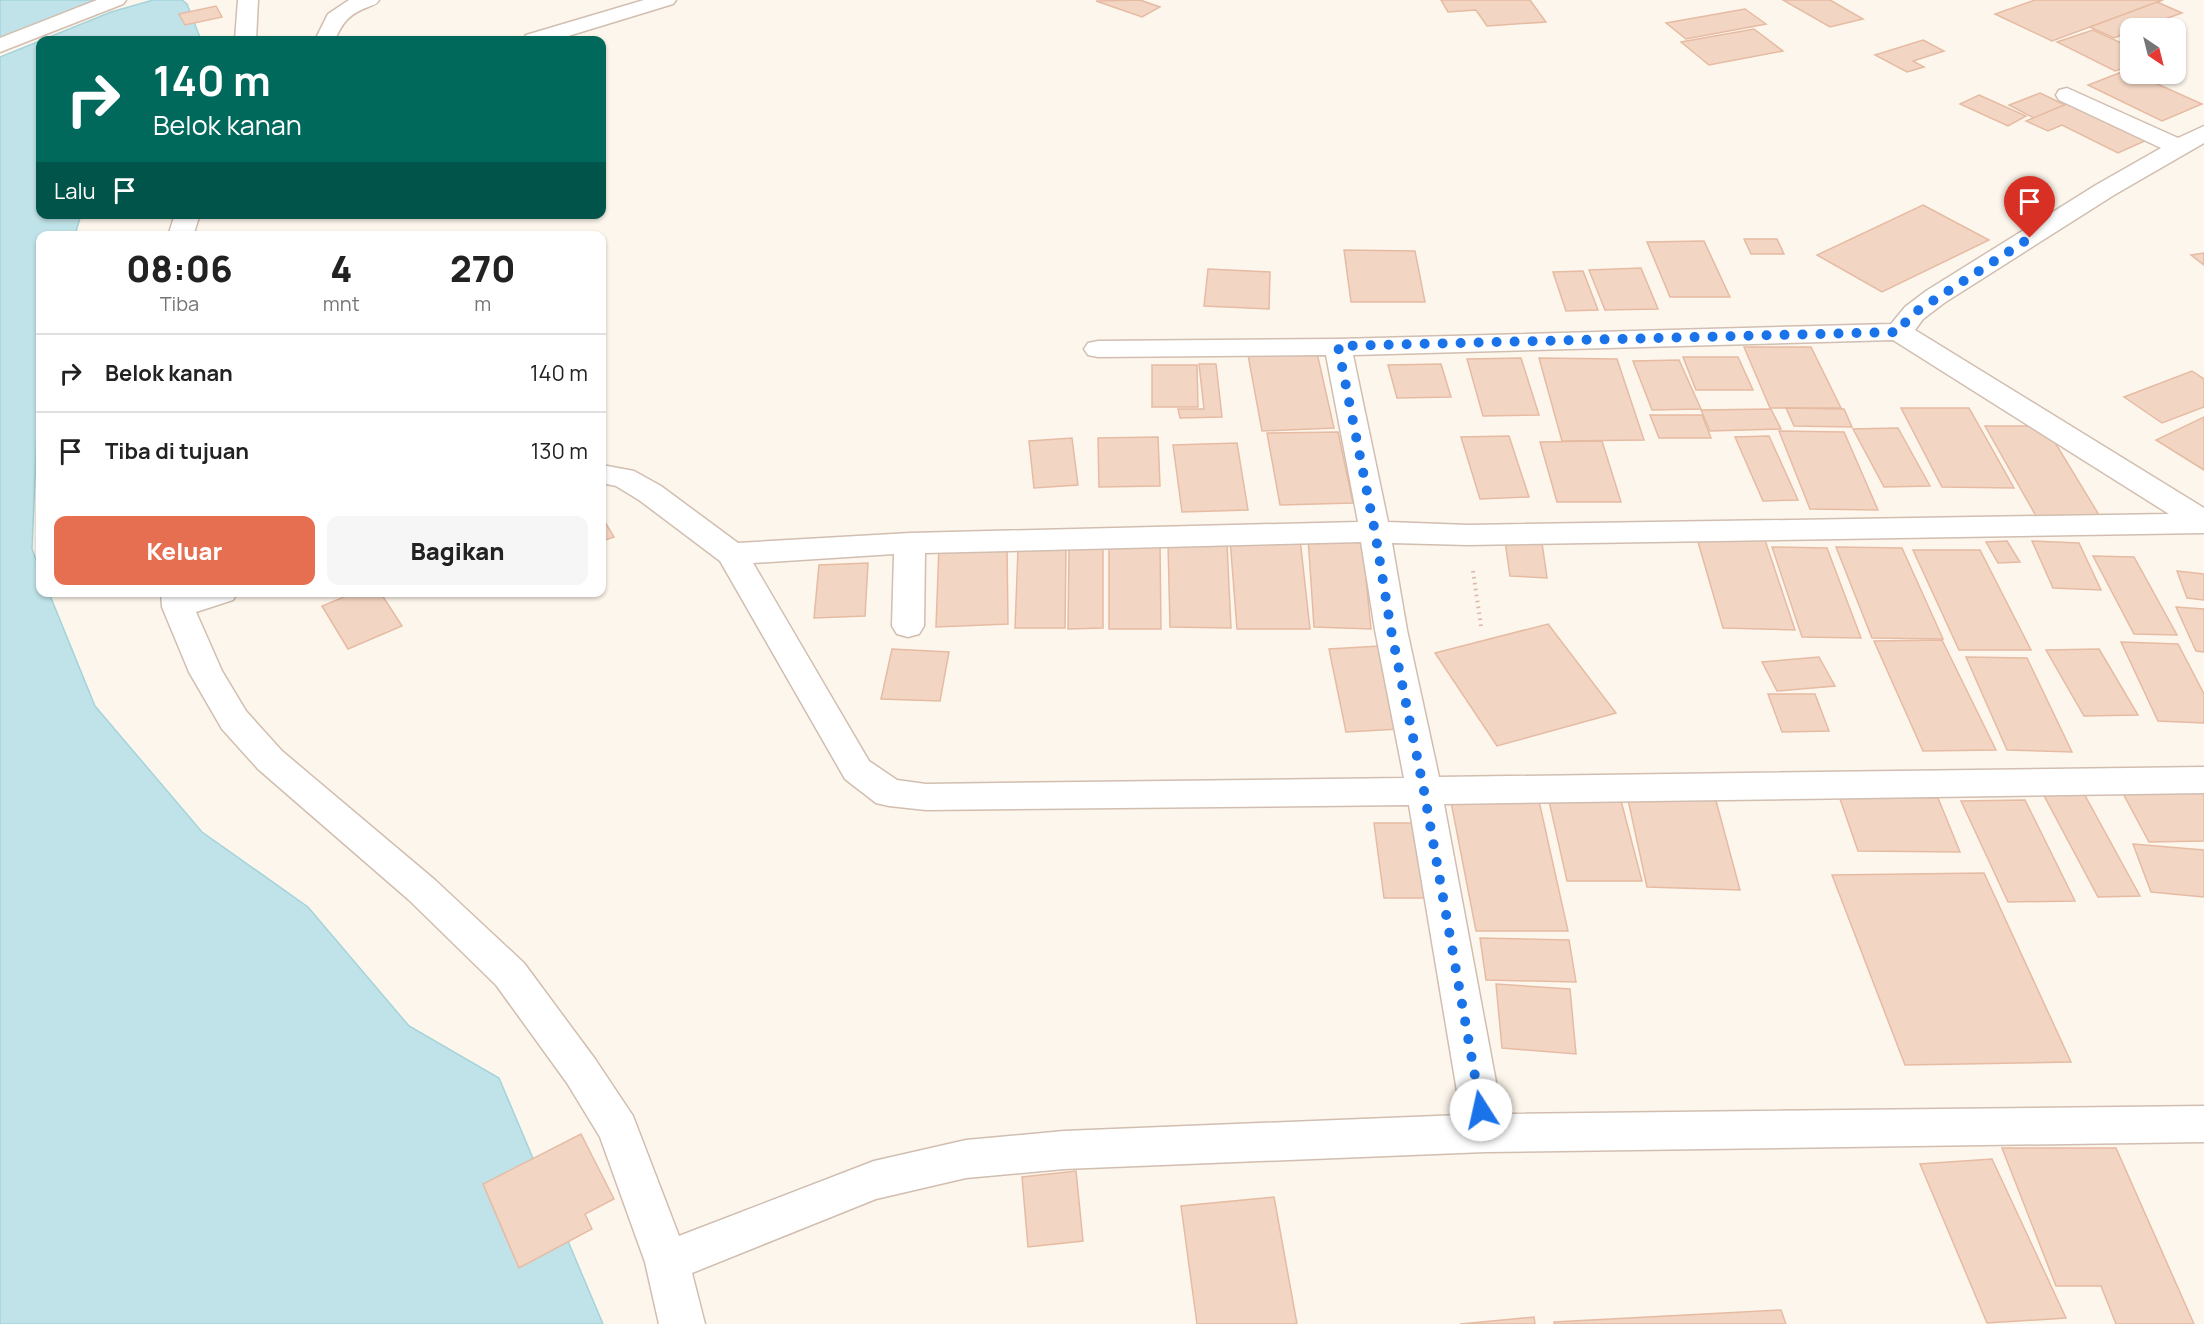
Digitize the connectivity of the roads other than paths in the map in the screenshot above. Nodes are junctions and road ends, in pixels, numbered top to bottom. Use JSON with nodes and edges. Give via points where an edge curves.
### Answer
{"nodes":[{"id":1,"x":116,"y":0,"type":"edge"},
{"id":2,"x":248,"y":0,"type":"edge"},
{"id":3,"x":369,"y":0,"type":"edge"},
{"id":4,"x":666,"y":0,"type":"edge"},
{"id":5,"x":246,"y":36,"type":"edge"},
{"id":6,"x":326,"y":36,"type":"edge"},
{"id":7,"x":547,"y":36,"type":"edge"},
{"id":8,"x":0,"y":46,"type":"edge"},
{"id":9,"x":2067,"y":95,"type":"dead end"},
{"id":10,"x":2204,"y":133,"type":"edge"},
{"id":11,"x":2179,"y":147,"type":"junction"},
{"id":12,"x":1899,"y":332,"type":"junction"},
{"id":13,"x":1338,"y":346,"type":"junction"},
{"id":14,"x":1098,"y":349,"type":"dead end"},
{"id":15,"x":606,"y":475,"type":"edge"},
{"id":16,"x":2204,"y":523,"type":"edge"},
{"id":17,"x":1375,"y":532,"type":"junction"},
{"id":18,"x":910,"y":543,"type":"junction"},
{"id":19,"x":732,"y":554,"type":"junction"},
{"id":20,"x":194,"y":597,"type":"edge"},
{"id":21,"x":177,"y":600,"type":"edge"},
{"id":22,"x":908,"y":626,"type":"dead end"},
{"id":23,"x":2204,"y":780,"type":"edge"},
{"id":24,"x":1424,"y":791,"type":"junction"},
{"id":25,"x":2204,"y":1124,"type":"edge"},
{"id":26,"x":1485,"y":1133,"type":"junction"},
{"id":27,"x":668,"y":1262,"type":"junction"},
{"id":28,"x":682,"y":1324,"type":"edge"}],
"edges":[{"from":1,"to":8,"type":"street"},
{"from":2,"to":5,"type":"street"},
{"from":3,"to":6,"type":"street","via":[[345,8],[330,24]]},
{"from":4,"to":7,"type":"street"},
{"from":9,"to":11,"type":"street"},
{"from":10,"to":11,"type":"street"},
{"from":11,"to":12,"type":"street","via":[[1935,297],[1914,313]]},
{"from":12,"to":13,"type":"street"},
{"from":12,"to":16,"type":"street"},
{"from":13,"to":14,"type":"street"},
{"from":13,"to":17,"type":"street"},
{"from":15,"to":19,"type":"street","via":[[624,478],[650,493]]},
{"from":16,"to":17,"type":"street","via":[[1468,535]]},
{"from":17,"to":18,"type":"street"},
{"from":17,"to":24,"type":"street"},
{"from":18,"to":19,"type":"street"},
{"from":18,"to":22,"type":"street"},
{"from":19,"to":24,"type":"street","via":[[857,770],[889,793],[926,797]]},
{"from":20,"to":21,"type":"street"},
{"from":21,"to":27,"type":"street","via":[[206,672],[234,720],[270,760],[422,890],[510,974],[618,1129]]},
{"from":23,"to":24,"type":"street"},
{"from":24,"to":26,"type":"street"},
{"from":25,"to":26,"type":"street"},
{"from":26,"to":27,"type":"street","via":[[1064,1150],[966,1159],[874,1180]]},
{"from":27,"to":28,"type":"street"}]}
